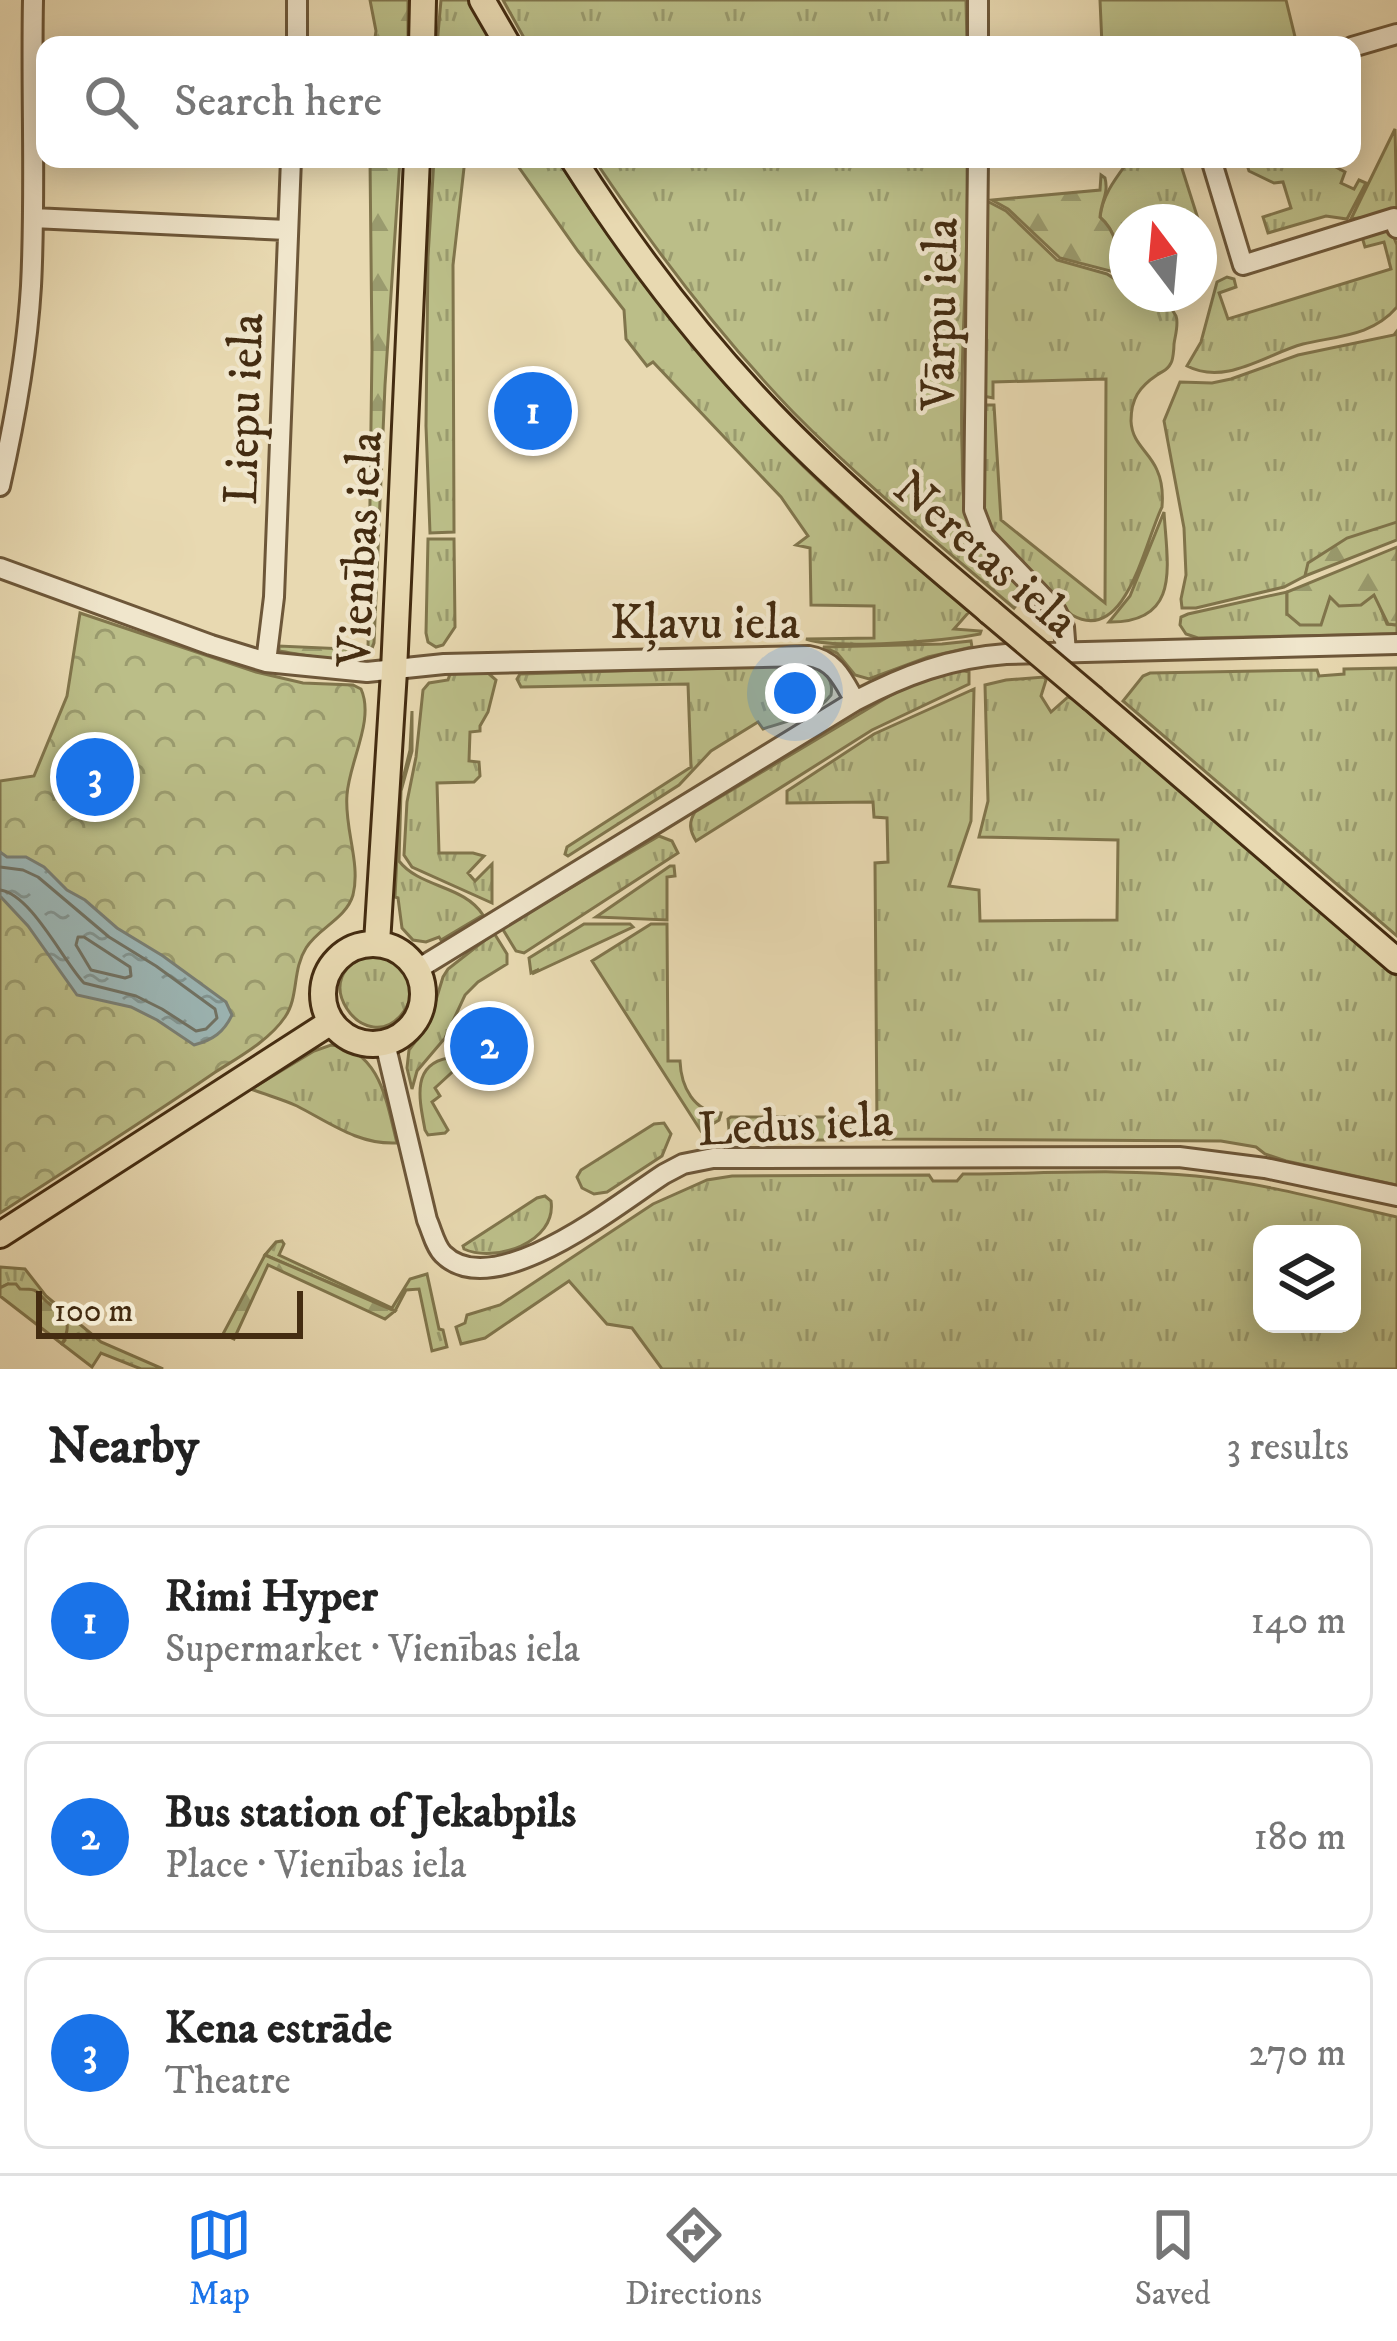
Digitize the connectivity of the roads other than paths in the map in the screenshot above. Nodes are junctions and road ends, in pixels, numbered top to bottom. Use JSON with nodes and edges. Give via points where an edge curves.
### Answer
{"nodes":[{"id":1,"x":33,"y":0,"type":"edge"},
{"id":2,"x":297,"y":0,"type":"edge"},
{"id":3,"x":423,"y":0,"type":"edge"},
{"id":4,"x":482,"y":0,"type":"edge"},
{"id":5,"x":978,"y":0,"type":"edge"},
{"id":6,"x":1397,"y":34,"type":"edge"},
{"id":7,"x":297,"y":36,"type":"edge"},
{"id":8,"x":422,"y":36,"type":"edge"},
{"id":9,"x":503,"y":36,"type":"edge"},
{"id":10,"x":978,"y":36,"type":"edge"},
{"id":11,"x":1361,"y":44,"type":"edge"},
{"id":12,"x":290,"y":168,"type":"edge"},
{"id":13,"x":417,"y":168,"type":"edge"},
{"id":14,"x":579,"y":168,"type":"edge"},
{"id":15,"x":978,"y":168,"type":"edge"},
{"id":16,"x":1214,"y":168,"type":"edge"},
{"id":17,"x":33,"y":218,"type":"junction"},
{"id":18,"x":1397,"y":228,"type":"edge"},
{"id":19,"x":287,"y":230,"type":"junction"},
{"id":20,"x":0,"y":486,"type":"edge"},
{"id":21,"x":0,"y":568,"type":"edge"},
{"id":22,"x":1397,"y":644,"type":"edge"},
{"id":23,"x":1066,"y":653,"type":"junction"},
{"id":24,"x":266,"y":662,"type":"junction"},
{"id":25,"x":394,"y":670,"type":"junction"},
{"id":26,"x":855,"y":701,"type":"junction"},
{"id":27,"x":377,"y":943,"type":"junction"},
{"id":28,"x":1397,"y":961,"type":"edge"},
{"id":29,"x":418,"y":969,"type":"junction"},
{"id":30,"x":331,"y":1022,"type":"junction"},
{"id":31,"x":385,"y":1043,"type":"junction"},
{"id":32,"x":1397,"y":1196,"type":"edge"},
{"id":33,"x":0,"y":1235,"type":"edge"}],
"edges":[{"from":1,"to":17,"type":"street"},
{"from":2,"to":7,"type":"street"},
{"from":3,"to":8,"type":"main road"},
{"from":4,"to":9,"type":"main road"},
{"from":5,"to":10,"type":"street"},
{"from":6,"to":11,"type":"street"},
{"from":12,"to":19,"type":"street","name":"Liepu iela"},
{"from":13,"to":25,"type":"main road","name":"Vienības iela"},
{"from":14,"to":28,"type":"main road","name":"Neretas iela","bridge":true,"via":[[682,314],[772,415]]},
{"from":15,"to":23,"type":"street","name":"Vārpu iela","via":[[974,510],[1001,557],[1057,611]]},
{"from":16,"to":18,"type":"street","via":[[1243,265],[1394,218]]},
{"from":17,"to":19,"type":"street"},
{"from":17,"to":20,"type":"street","via":[[22,372]]},
{"from":19,"to":24,"type":"street","name":"Liepu iela"},
{"from":21,"to":24,"type":"street","name":"Kļavu iela"},
{"from":22,"to":23,"type":"street"},
{"from":23,"to":26,"type":"street","via":[[959,659]]},
{"from":24,"to":25,"type":"street","name":"Kļavu iela"},
{"from":25,"to":26,"type":"street","name":"Kļavu iela","via":[[808,656],[831,664]]},
{"from":25,"to":27,"type":"main road","name":"Vienības iela"},
{"from":26,"to":29,"type":"street"},
{"from":27,"to":29,"type":"main road"},
{"from":27,"to":30,"type":"main road","via":[[358,945],[329,968],[323,1004]]},
{"from":29,"to":31,"type":"main road","via":[[423,1006],[402,1036]]},
{"from":30,"to":31,"type":"main road","via":[[360,1043]]},
{"from":30,"to":33,"type":"main road"},
{"from":31,"to":32,"type":"street","name":"Ledus iela","via":[[428,1220],[438,1247],[458,1265],[479,1268],[544,1251],[664,1174],[712,1158],[1179,1157]]}]}
